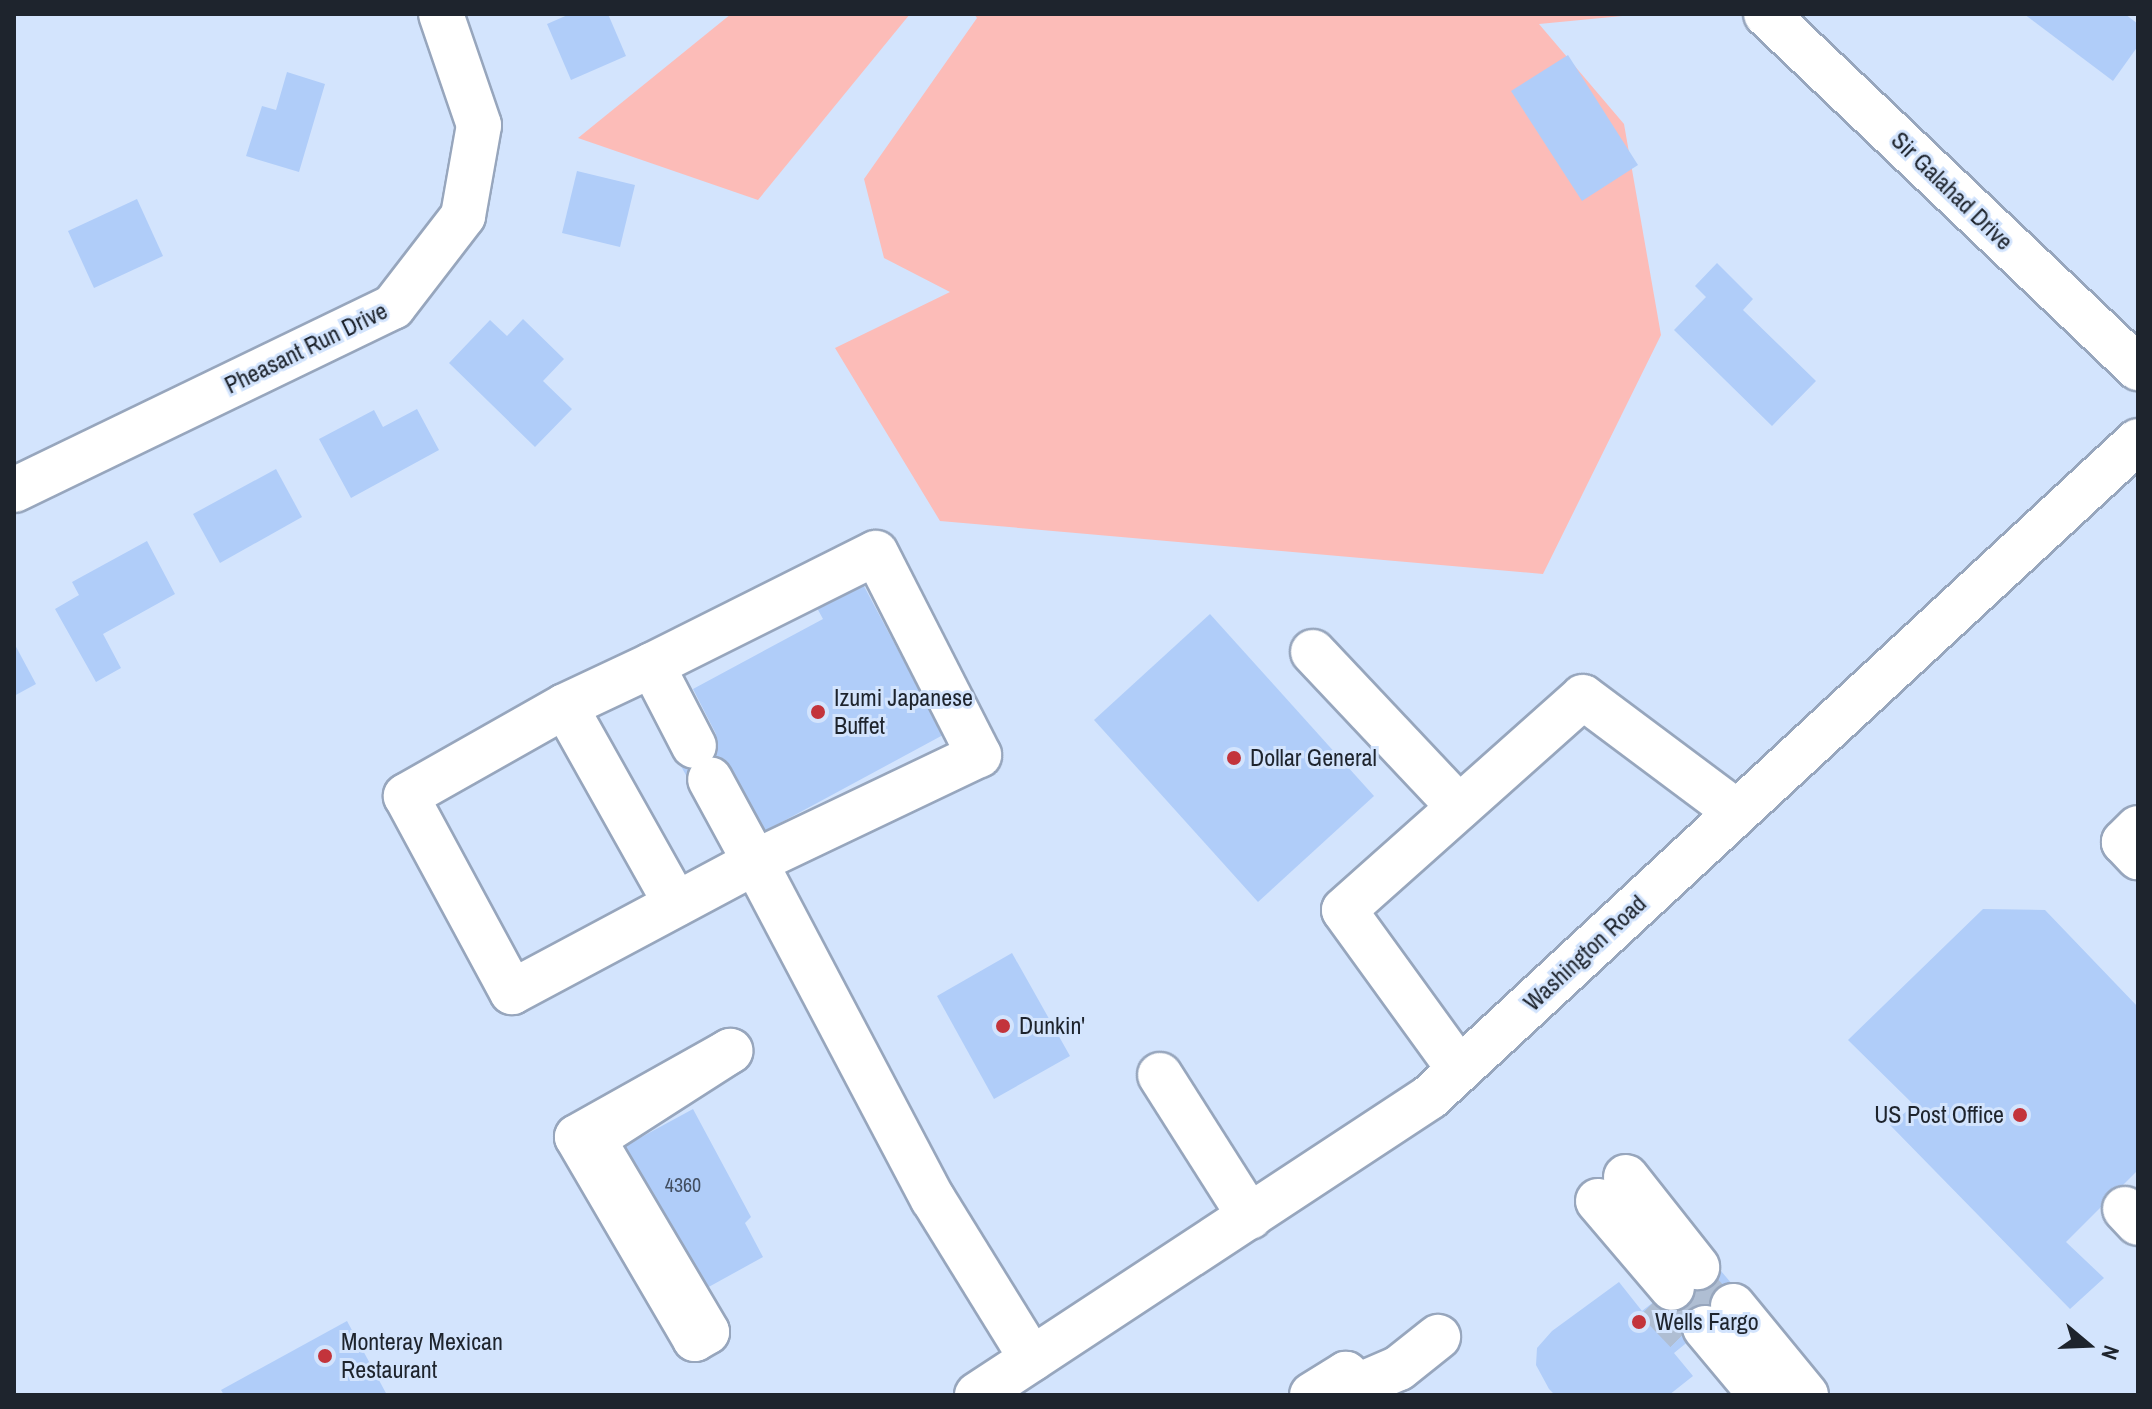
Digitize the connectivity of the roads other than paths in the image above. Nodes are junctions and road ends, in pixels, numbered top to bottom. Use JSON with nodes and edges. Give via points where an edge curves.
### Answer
{"nodes":[{"id":1,"x":441,"y":14,"type":"edge"},
{"id":2,"x":1766,"y":14,"type":"edge"},
{"id":3,"x":2138,"y":368,"type":"edge"},
{"id":4,"x":2138,"y":441,"type":"edge"},
{"id":5,"x":14,"y":490,"type":"edge"},
{"id":6,"x":1313,"y":652,"type":"dead end"},
{"id":7,"x":652,"y":665,"type":"junction"},
{"id":8,"x":565,"y":706,"type":"junction"},
{"id":9,"x":1459,"y":807,"type":"junction"},
{"id":10,"x":1737,"y":812,"type":"junction"},
{"id":11,"x":2138,"y":828,"type":"edge"},
{"id":12,"x":2138,"y":857,"type":"edge"},
{"id":13,"x":755,"y":862,"type":"junction"},
{"id":14,"x":676,"y":904,"type":"junction"},
{"id":15,"x":730,"y":1051,"type":"dead end"},
{"id":16,"x":1459,"y":1069,"type":"junction"},
{"id":17,"x":1160,"y":1075,"type":"dead end"},
{"id":18,"x":1606,"y":1195,"type":"dead end"},
{"id":19,"x":1250,"y":1217,"type":"junction"},
{"id":20,"x":1678,"y":1283,"type":"tunnel mouth"},
{"id":21,"x":1713,"y":1322,"type":"junction"},
{"id":22,"x":707,"y":1332,"type":"dead end"},
{"id":23,"x":1438,"y":1337,"type":"dead end"},
{"id":24,"x":1032,"y":1359,"type":"junction"},
{"id":25,"x":1341,"y":1393,"type":"edge"},
{"id":26,"x":977,"y":1395,"type":"edge"},
{"id":27,"x":1742,"y":1395,"type":"edge"},
{"id":28,"x":1761,"y":1395,"type":"edge"},
{"id":29,"x":1786,"y":1395,"type":"edge"},
{"id":30,"x":1806,"y":1395,"type":"edge"}],
"edges":[{"from":1,"to":5,"type":"main road","name":"Pheasant Run Drive","via":[[479,125],[463,216],[393,307]]},
{"from":2,"to":3,"type":"main road","name":"Sir Galahad Drive"},
{"from":4,"to":10,"type":"main road","name":"Washington Road"},
{"from":6,"to":9,"type":"main road"},
{"from":7,"to":8,"type":"main road"},
{"from":7,"to":13,"type":"main road"},
{"from":7,"to":13,"type":"main road","via":[[876,553],[979,755]]},
{"from":8,"to":14,"type":"main road"},
{"from":8,"to":14,"type":"main road","via":[[406,796],[512,992]]},
{"from":9,"to":10,"type":"main road","via":[[1583,697]]},
{"from":9,"to":16,"type":"main road","via":[[1344,910]]},
{"from":10,"to":16,"type":"main road","name":"Washington Road"},
{"from":11,"to":12,"type":"main road","via":[[2124,842]]},
{"from":13,"to":14,"type":"main road"},
{"from":13,"to":24,"type":"main road","via":[[933,1199]]},
{"from":15,"to":22,"type":"main road","via":[[593,1139]]},
{"from":16,"to":19,"type":"main road","name":"Washington Road","via":[[1430,1097]]},
{"from":17,"to":19,"type":"main road"},
{"from":18,"to":20,"type":"main road"},
{"from":19,"to":24,"type":"main road","name":"Washington Road"},
{"from":21,"to":27,"type":"main road"},
{"from":21,"to":28,"type":"main road"},
{"from":21,"to":29,"type":"main road"},
{"from":21,"to":30,"type":"main road"},
{"from":23,"to":25,"type":"main road","via":[[1399,1368]]},
{"from":24,"to":26,"type":"main road","name":"Washington Road"}]}
